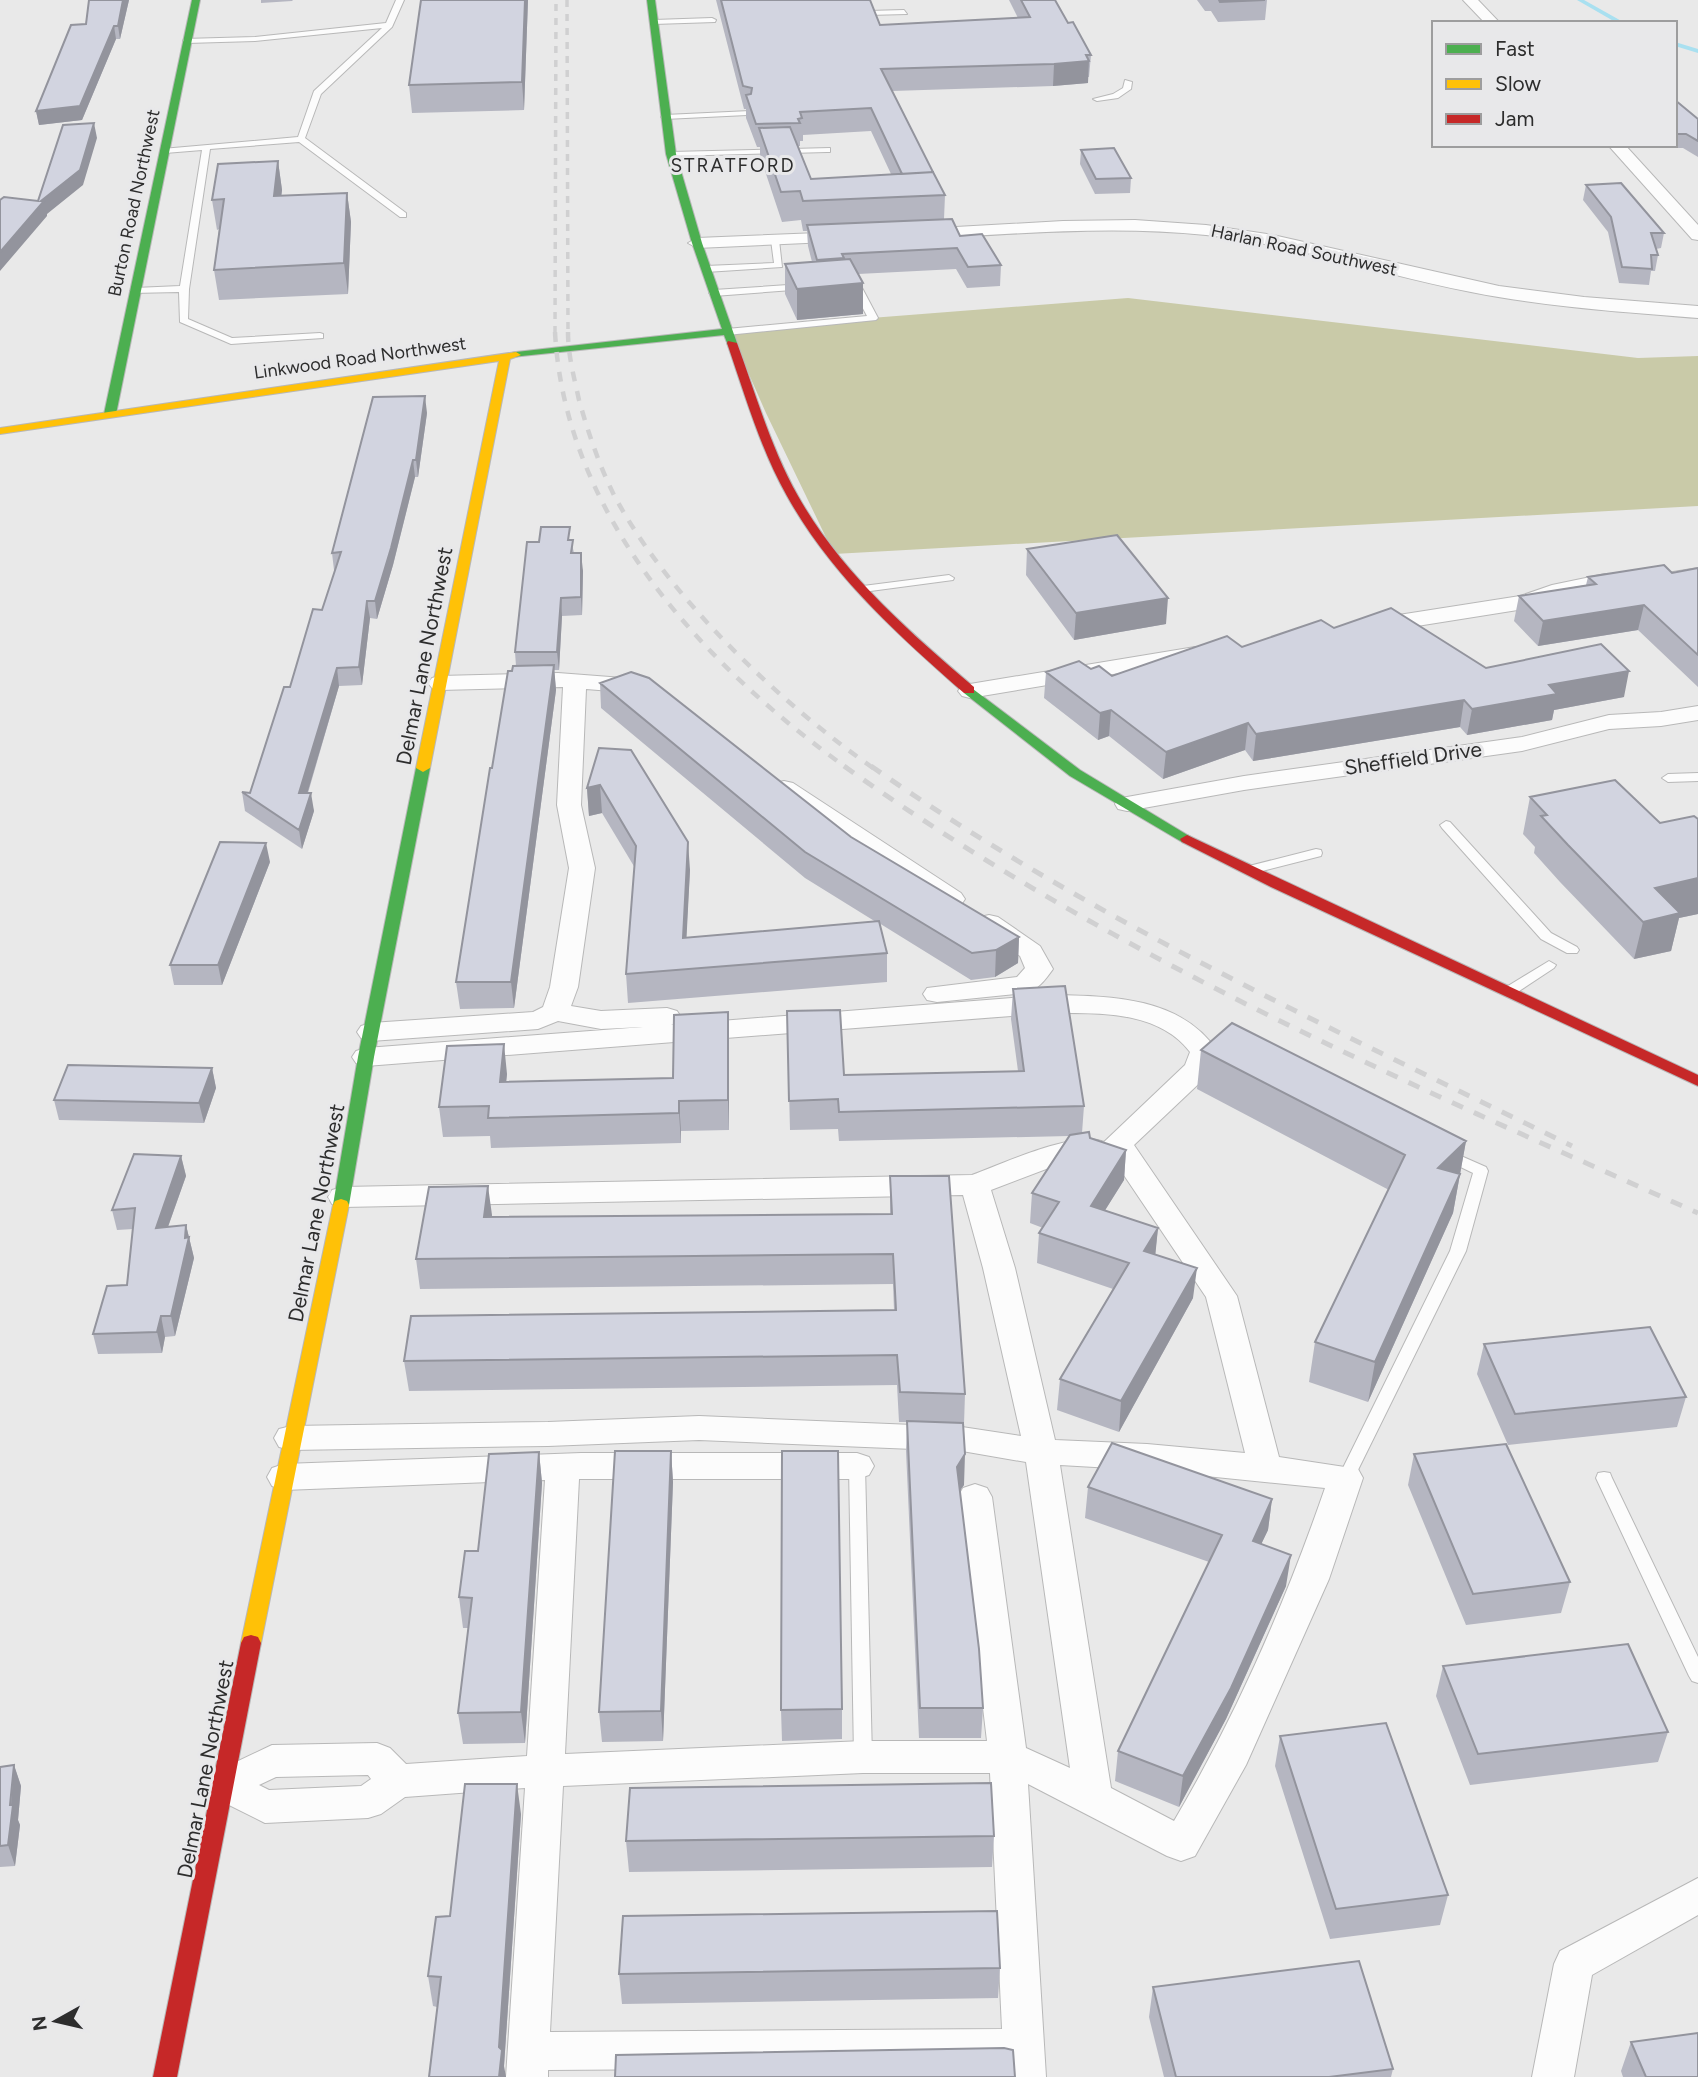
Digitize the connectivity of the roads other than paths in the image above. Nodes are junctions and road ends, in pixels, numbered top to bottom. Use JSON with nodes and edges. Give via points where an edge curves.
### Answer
{"nodes":[{"id":1,"x":196,"y":0,"type":"edge"},
{"id":2,"x":400,"y":0,"type":"edge"},
{"id":3,"x":651,"y":0,"type":"edge"},
{"id":4,"x":899,"y":0,"type":"edge"},
{"id":5,"x":1470,"y":0,"type":"edge"},
{"id":6,"x":904,"y":12,"type":"junction"},
{"id":7,"x":868,"y":13,"type":"edge"},
{"id":8,"x":712,"y":20,"type":"dead end"},
{"id":9,"x":908,"y":21,"type":"edge"},
{"id":10,"x":1491,"y":21,"type":"edge"},
{"id":11,"x":654,"y":22,"type":"junction"},
{"id":12,"x":389,"y":25,"type":"junction"},
{"id":13,"x":187,"y":41,"type":"junction"},
{"id":14,"x":1128,"y":82,"type":"dead end"},
{"id":15,"x":1097,"y":99,"type":"dead end"},
{"id":16,"x":747,"y":113,"type":"edge"},
{"id":17,"x":665,"y":117,"type":"junction"},
{"id":18,"x":301,"y":139,"type":"junction"},
{"id":19,"x":1618,"y":147,"type":"edge"},
{"id":20,"x":206,"y":148,"type":"junction"},
{"id":21,"x":827,"y":150,"type":"dead end"},
{"id":22,"x":165,"y":151,"type":"junction"},
{"id":23,"x":671,"y":154,"type":"junction"},
{"id":24,"x":403,"y":215,"type":"dead end"},
{"id":25,"x":896,"y":234,"type":"edge"},
{"id":26,"x":1698,"y":235,"type":"edge"},
{"id":27,"x":856,"y":236,"type":"edge"},
{"id":28,"x":775,"y":240,"type":"junction"},
{"id":29,"x":697,"y":243,"type":"junction"},
{"id":30,"x":706,"y":269,"type":"junction"},
{"id":31,"x":843,"y":285,"type":"edge"},
{"id":32,"x":818,"y":286,"type":"edge"},
{"id":33,"x":184,"y":289,"type":"junction"},
{"id":34,"x":135,"y":291,"type":"junction"},
{"id":35,"x":714,"y":293,"type":"junction"},
{"id":36,"x":1698,"y":312,"type":"edge"},
{"id":37,"x":727,"y":332,"type":"junction"},
{"id":38,"x":320,"y":336,"type":"dead end"},
{"id":39,"x":505,"y":356,"type":"junction"},
{"id":40,"x":110,"y":414,"type":"junction"},
{"id":41,"x":0,"y":430,"type":"edge"},
{"id":42,"x":1698,"y":575,"type":"edge"},
{"id":43,"x":949,"y":578,"type":"dead end"},
{"id":44,"x":863,"y":589,"type":"junction"},
{"id":45,"x":1350,"y":630,"type":"edge"},
{"id":46,"x":1216,"y":651,"type":"edge"},
{"id":47,"x":575,"y":682,"type":"junction"},
{"id":48,"x":440,"y":683,"type":"junction"},
{"id":49,"x":970,"y":691,"type":"junction"},
{"id":50,"x":660,"y":696,"type":"edge"},
{"id":51,"x":1698,"y":713,"type":"edge"},
{"id":52,"x":762,"y":772,"type":"edge"},
{"id":53,"x":1698,"y":777,"type":"edge"},
{"id":54,"x":1668,"y":778,"type":"dead end"},
{"id":55,"x":1128,"y":804,"type":"junction"},
{"id":56,"x":1446,"y":825,"type":"dead end"},
{"id":57,"x":1316,"y":853,"type":"dead end"},
{"id":58,"x":1249,"y":870,"type":"junction"},
{"id":59,"x":1572,"y":950,"type":"dead end"},
{"id":60,"x":1549,"y":965,"type":"dead end"},
{"id":61,"x":1507,"y":992,"type":"junction"},
{"id":62,"x":555,"y":1012,"type":"junction"},
{"id":63,"x":369,"y":1045,"type":"junction"},
{"id":64,"x":1698,"y":1081,"type":"edge"},
{"id":65,"x":1118,"y":1144,"type":"junction"},
{"id":66,"x":1432,"y":1148,"type":"edge"},
{"id":67,"x":975,"y":1185,"type":"junction"},
{"id":68,"x":343,"y":1197,"type":"junction"},
{"id":69,"x":291,"y":1438,"type":"junction"},
{"id":70,"x":1041,"y":1452,"type":"junction"},
{"id":71,"x":857,"y":1466,"type":"joint"},
{"id":72,"x":563,"y":1467,"type":"junction"},
{"id":73,"x":1265,"y":1468,"type":"junction"},
{"id":74,"x":284,"y":1477,"type":"junction"},
{"id":75,"x":1346,"y":1478,"type":"junction"},
{"id":76,"x":1604,"y":1478,"type":"dead end"},
{"id":77,"x":975,"y":1497,"type":"dead end"},
{"id":78,"x":1698,"y":1676,"type":"edge"},
{"id":79,"x":863,"y":1757,"type":"junction"},
{"id":80,"x":1008,"y":1757,"type":"junction"},
{"id":81,"x":546,"y":1771,"type":"junction"},
{"id":82,"x":224,"y":1785,"type":"junction"},
{"id":83,"x":1093,"y":1797,"type":"junction"},
{"id":84,"x":1698,"y":1895,"type":"edge"},
{"id":85,"x":1025,"y":2062,"type":"edge"},
{"id":86,"x":528,"y":2064,"type":"edge"},
{"id":87,"x":165,"y":2077,"type":"edge"},
{"id":88,"x":1553,"y":2077,"type":"edge"}],
"edges":[{"from":1,"to":13,"type":"street","name":"Burton Road Northwest"},
{"from":2,"to":12,"type":"lane"},
{"from":3,"to":11,"type":"street"},
{"from":4,"to":6,"type":"lane"},
{"from":5,"to":10,"type":"street"},
{"from":6,"to":7,"type":"lane"},
{"from":6,"to":9,"type":"lane"},
{"from":8,"to":11,"type":"lane"},
{"from":11,"to":17,"type":"street"},
{"from":12,"to":13,"type":"lane"},
{"from":12,"to":18,"type":"lane","via":[[317,93]]},
{"from":13,"to":22,"type":"street","name":"Burton Road Northwest"},
{"from":14,"to":15,"type":"lane","via":[[1127,89],[1115,96]]},
{"from":16,"to":17,"type":"lane"},
{"from":17,"to":23,"type":"street"},
{"from":18,"to":20,"type":"lane"},
{"from":18,"to":24,"type":"lane"},
{"from":19,"to":26,"type":"street"},
{"from":20,"to":22,"type":"lane"},
{"from":20,"to":33,"type":"lane"},
{"from":21,"to":23,"type":"lane"},
{"from":22,"to":34,"type":"street","name":"Burton Road Northwest"},
{"from":23,"to":29,"type":"street"},
{"from":25,"to":36,"type":"street","name":"Harlan Road Southwest","via":[[1111,225],[1209,230],[1562,302]]},
{"from":27,"to":28,"type":"street"},
{"from":28,"to":29,"type":"street"},
{"from":28,"to":30,"type":"lane","via":[[779,265]]},
{"from":29,"to":30,"type":"street"},
{"from":30,"to":35,"type":"street"},
{"from":31,"to":37,"type":"lane","via":[[856,284],[873,318]]},
{"from":32,"to":35,"type":"lane"},
{"from":33,"to":34,"type":"lane"},
{"from":33,"to":38,"type":"lane","via":[[183,320],[231,341]]},
{"from":34,"to":40,"type":"street","name":"Burton Road Northwest"},
{"from":35,"to":37,"type":"street"},
{"from":37,"to":39,"type":"street","name":"Linkwood Road Northwest"},
{"from":37,"to":44,"type":"street","via":[[771,453],[794,499]]},
{"from":39,"to":40,"type":"street","name":"Linkwood Road Northwest"},
{"from":39,"to":48,"type":"street","name":"Delmar Lane Northwest"},
{"from":40,"to":41,"type":"street","name":"Linkwood Road Northwest"},
{"from":42,"to":45,"type":"street","via":[[1605,581],[1524,602]]},
{"from":43,"to":44,"type":"lane"},
{"from":44,"to":49,"type":"street","via":[[894,625]]},
{"from":46,"to":49,"type":"street"},
{"from":47,"to":48,"type":"street"},
{"from":47,"to":50,"type":"street","via":[[638,687]]},
{"from":47,"to":62,"type":"street","via":[[569,805],[582,868],[564,986]]},
{"from":48,"to":63,"type":"street","name":"Delmar Lane Northwest"},
{"from":49,"to":55,"type":"street","via":[[1075,773]]},
{"from":51,"to":55,"type":"street","name":"Sheffield Drive","via":[[1609,722],[1522,744]]},
{"from":52,"to":62,"type":"street","via":[[1031,952],[1039,969],[1026,985],[755,1013],[601,1020]]},
{"from":53,"to":54,"type":"lane"},
{"from":55,"to":58,"type":"street"},
{"from":56,"to":59,"type":"lane","via":[[1546,936]]},
{"from":57,"to":58,"type":"lane"},
{"from":58,"to":61,"type":"street"},
{"from":60,"to":61,"type":"lane"},
{"from":61,"to":64,"type":"street"},
{"from":62,"to":63,"type":"street","via":[[538,1020]]},
{"from":63,"to":65,"type":"street","via":[[1091,1004],[1179,1024],[1210,1045],[1198,1069]]},
{"from":63,"to":68,"type":"street","name":"Delmar Lane Northwest"},
{"from":65,"to":67,"type":"street","via":[[1057,1154]]},
{"from":65,"to":73,"type":"street","via":[[1221,1296]]},
{"from":66,"to":75,"type":"lane","via":[[1481,1171],[1458,1251]]},
{"from":67,"to":68,"type":"street"},
{"from":67,"to":70,"type":"street"},
{"from":68,"to":69,"type":"street","name":"Delmar Lane Northwest"},
{"from":69,"to":70,"type":"street","via":[[699,1428],[962,1439]]},
{"from":69,"to":74,"type":"street","name":"Delmar Lane Northwest"},
{"from":70,"to":73,"type":"street"},
{"from":70,"to":83,"type":"street"},
{"from":71,"to":72,"type":"street"},
{"from":71,"to":79,"type":"lane"},
{"from":72,"to":74,"type":"street"},
{"from":72,"to":81,"type":"street"},
{"from":73,"to":75,"type":"street"},
{"from":74,"to":82,"type":"street","name":"Delmar Lane Northwest"},
{"from":75,"to":83,"type":"street","via":[[1311,1579],[1227,1765],[1181,1844]]},
{"from":76,"to":78,"type":"lane"},
{"from":77,"to":80,"type":"street"},
{"from":79,"to":80,"type":"street"},
{"from":79,"to":81,"type":"street"},
{"from":80,"to":83,"type":"street"},
{"from":80,"to":85,"type":"street"},
{"from":81,"to":82,"type":"street","via":[[397,1781],[368,1801],[265,1807]]},
{"from":81,"to":86,"type":"street"},
{"from":82,"to":87,"type":"street","name":"Delmar Lane Northwest"},
{"from":84,"to":88,"type":"street","via":[[1574,1964]]},
{"from":85,"to":86,"type":"street"}]}
